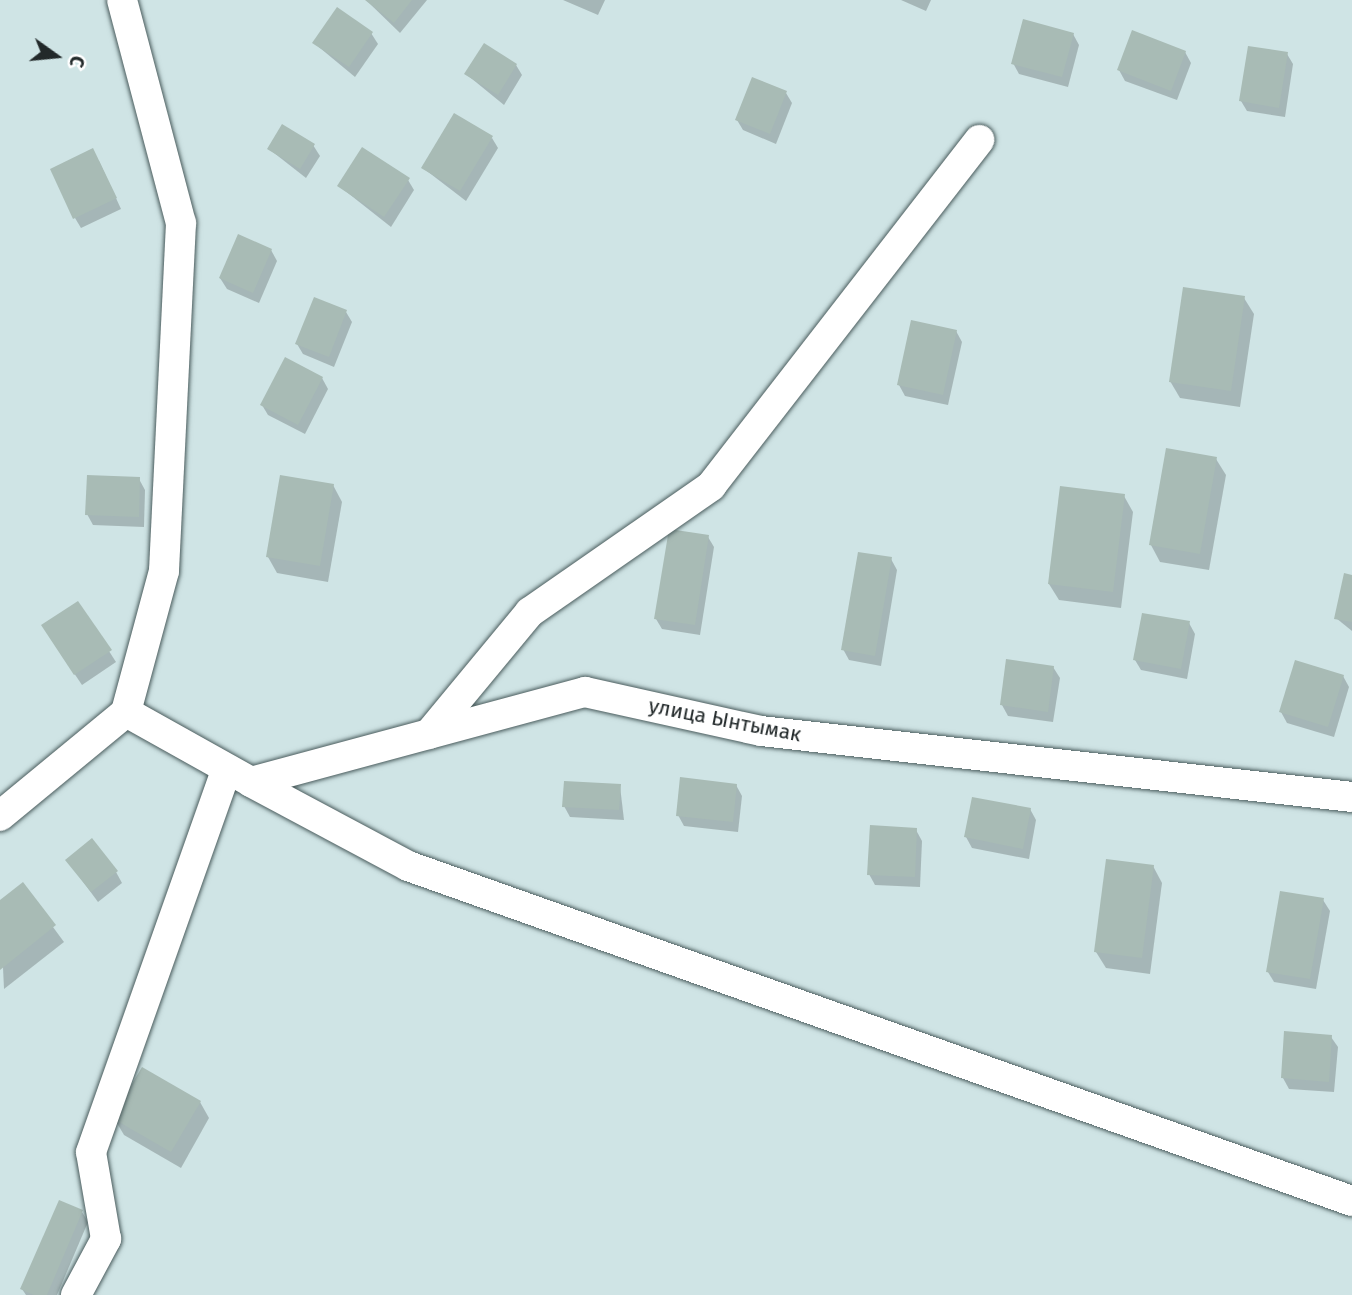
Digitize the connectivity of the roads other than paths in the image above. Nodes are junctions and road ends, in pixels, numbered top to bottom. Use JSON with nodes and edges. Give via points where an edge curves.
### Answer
{"nodes":[{"id":1,"x":122,"y":0,"type":"edge"},
{"id":2,"x":979,"y":140,"type":"dead end"},
{"id":3,"x":126,"y":712,"type":"junction"},
{"id":4,"x":429,"y":734,"type":"junction"},
{"id":5,"x":239,"y":776,"type":"junction"},
{"id":6,"x":1352,"y":797,"type":"edge"},
{"id":7,"x":0,"y":816,"type":"edge"},
{"id":8,"x":1352,"y":1201,"type":"edge"},
{"id":9,"x":76,"y":1295,"type":"edge"}],
"edges":[{"from":1,"to":3,"type":"street","via":[[181,223],[164,571]]},
{"from":2,"to":4,"type":"street","via":[[711,486],[530,612]]},
{"from":3,"to":5,"type":"street"},
{"from":3,"to":7,"type":"street"},
{"from":4,"to":5,"type":"street","name":"улица Ынтымак"},
{"from":4,"to":6,"type":"street","name":"улица Ынтымак","via":[[585,692],[761,731]]},
{"from":5,"to":8,"type":"street","via":[[408,866]]},
{"from":5,"to":9,"type":"street","via":[[91,1152],[106,1239]]}]}
